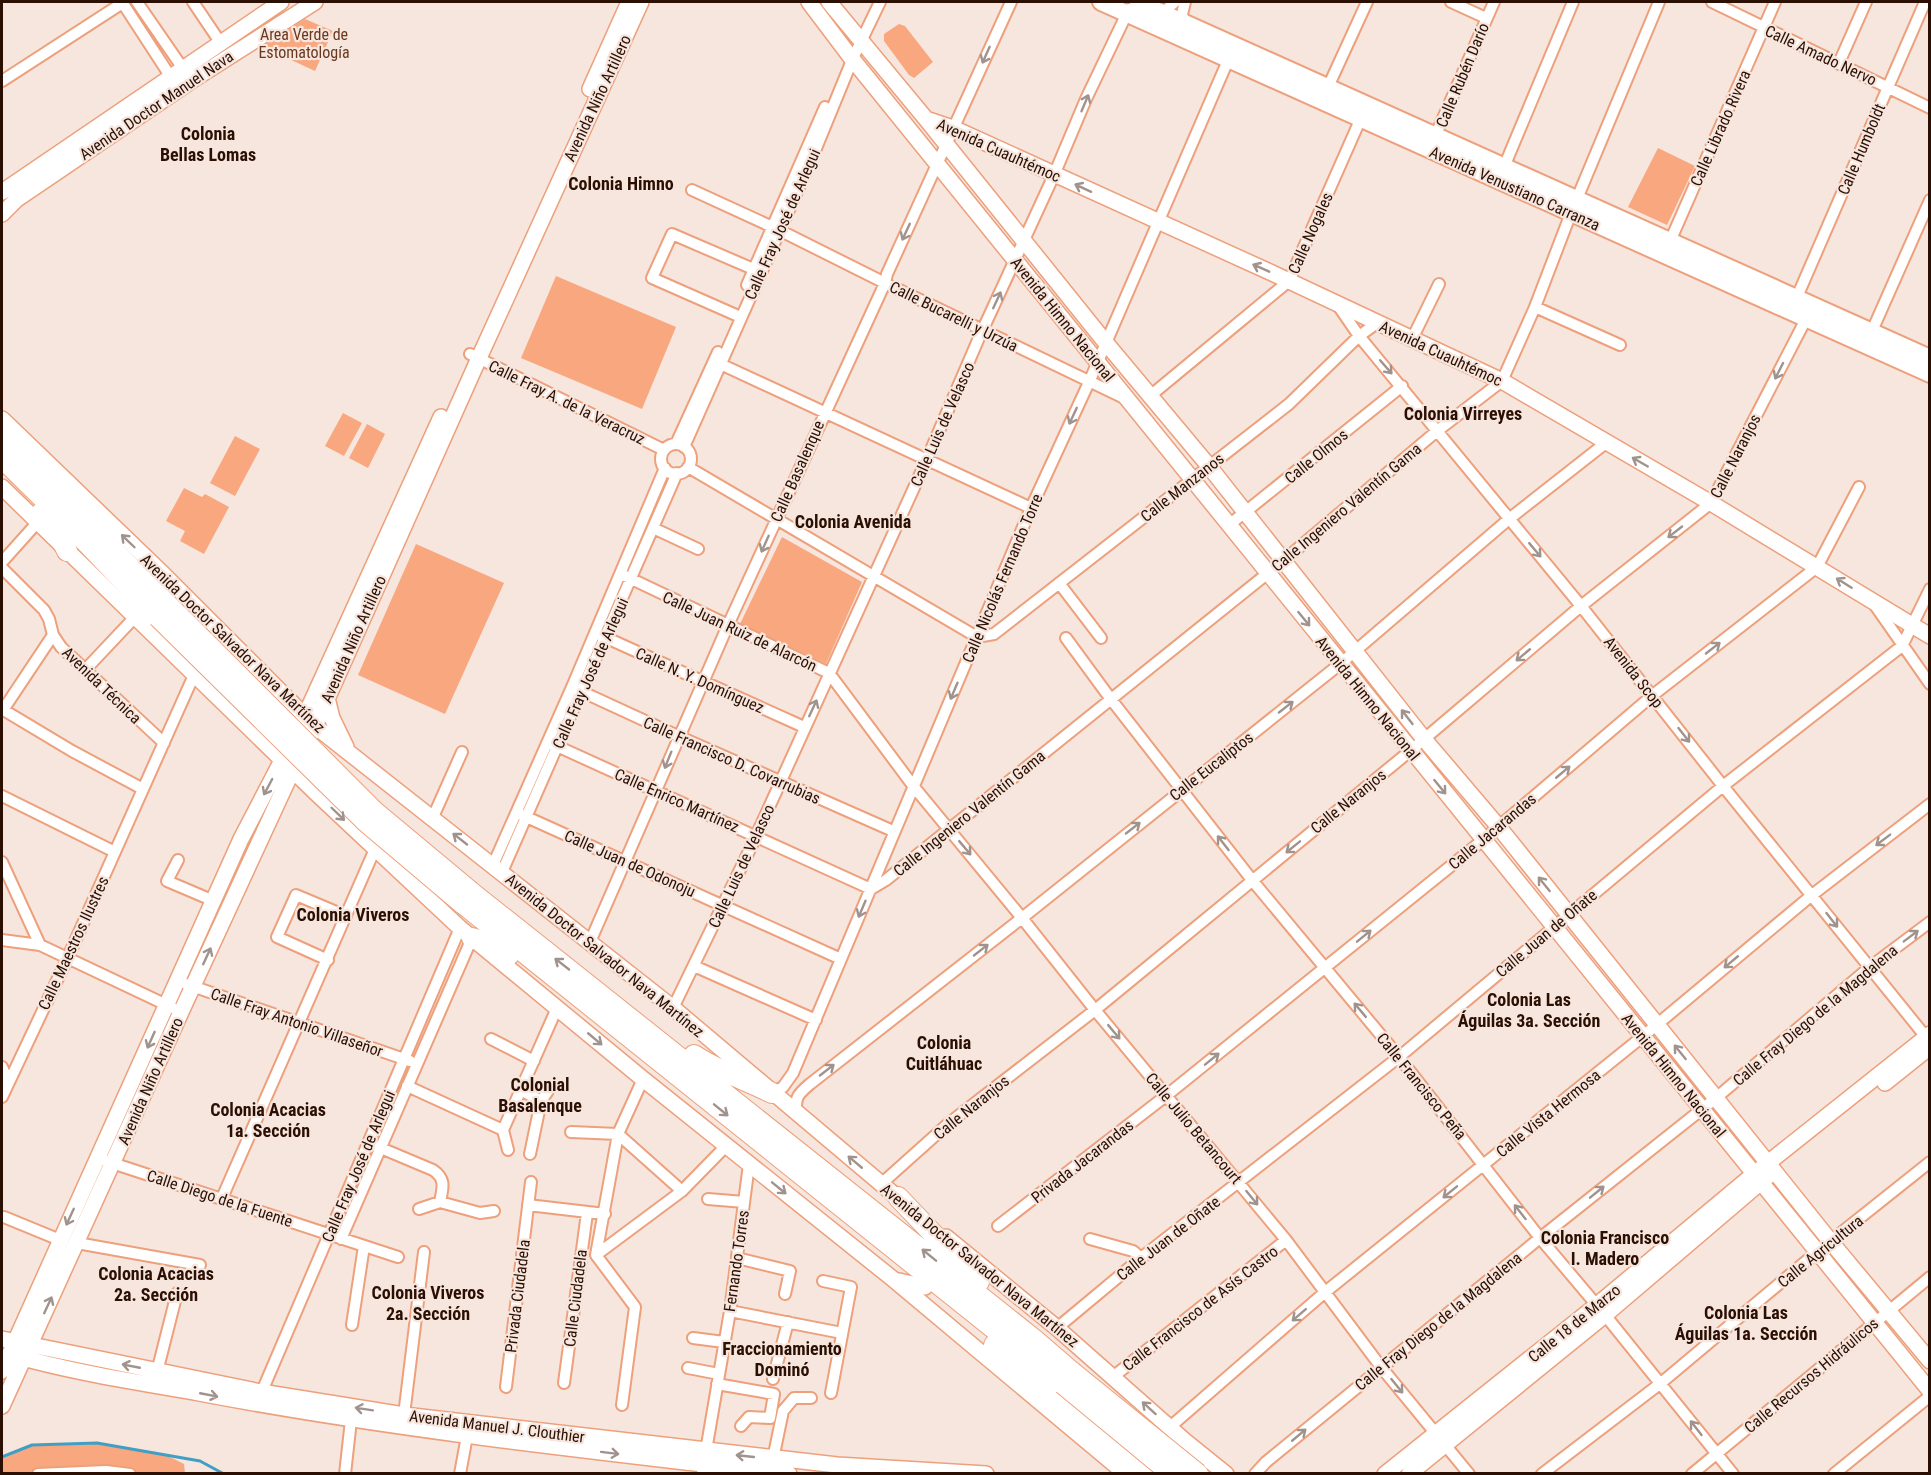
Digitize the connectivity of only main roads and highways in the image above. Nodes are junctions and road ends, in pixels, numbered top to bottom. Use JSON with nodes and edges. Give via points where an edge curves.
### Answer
{"nodes":[{"id":1,"x":281,"y":2,"type":"edge"},
{"id":2,"x":315,"y":2,"type":"edge"},
{"id":3,"x":629,"y":2,"type":"edge"},
{"id":4,"x":641,"y":2,"type":"edge"},
{"id":5,"x":808,"y":2,"type":"edge"},
{"id":6,"x":829,"y":2,"type":"edge"},
{"id":7,"x":1101,"y":2,"type":"edge"},
{"id":8,"x":1132,"y":5,"type":"edge"},
{"id":9,"x":1159,"y":19,"type":"junction"},
{"id":10,"x":604,"y":71,"type":"junction"},
{"id":11,"x":181,"y":79,"type":"junction"},
{"id":12,"x":926,"y":119,"type":"junction"},
{"id":13,"x":1432,"y":142,"type":"junction"},
{"id":14,"x":2,"y":192,"type":"edge"},
{"id":15,"x":1574,"y":206,"type":"junction"},
{"id":16,"x":2,"y":213,"type":"edge"},
{"id":17,"x":1667,"y":248,"type":"junction"},
{"id":18,"x":1929,"y":358,"type":"edge"},
{"id":19,"x":1929,"y":374,"type":"edge"},
{"id":20,"x":2,"y":419,"type":"edge"},
{"id":21,"x":2,"y":438,"type":"edge"},
{"id":22,"x":2,"y":458,"type":"edge"},
{"id":23,"x":2,"y":472,"type":"edge"},
{"id":24,"x":2,"y":487,"type":"edge"},
{"id":25,"x":68,"y":550,"type":"junction"},
{"id":26,"x":162,"y":610,"type":"junction"},
{"id":27,"x":1929,"y":636,"type":"edge"},
{"id":28,"x":273,"y":685,"type":"junction"},
{"id":29,"x":321,"y":695,"type":"junction"},
{"id":30,"x":286,"y":698,"type":"junction"},
{"id":31,"x":310,"y":721,"type":"junction"},
{"id":32,"x":251,"y":729,"type":"junction"},
{"id":33,"x":349,"y":753,"type":"junction"},
{"id":34,"x":287,"y":764,"type":"junction"},
{"id":35,"x":316,"y":793,"type":"junction"},
{"id":36,"x":466,"y":898,"type":"junction"},
{"id":37,"x":466,"y":933,"type":"junction"},
{"id":38,"x":614,"y":1004,"type":"junction"},
{"id":39,"x":1929,"y":1040,"type":"edge"},
{"id":40,"x":687,"y":1083,"type":"junction"},
{"id":41,"x":772,"y":1093,"type":"junction"},
{"id":42,"x":792,"y":1166,"type":"junction"},
{"id":43,"x":1772,"y":1167,"type":"junction"},
{"id":44,"x":1757,"y":1178,"type":"junction"},
{"id":45,"x":898,"y":1197,"type":"junction"},
{"id":46,"x":893,"y":1279,"type":"junction"},
{"id":47,"x":925,"y":1287,"type":"junction"},
{"id":48,"x":985,"y":1338,"type":"junction"},
{"id":49,"x":1035,"y":1340,"type":"junction"},
{"id":50,"x":6,"y":1347,"type":"edge"},
{"id":51,"x":27,"y":1352,"type":"junction"},
{"id":52,"x":992,"y":1361,"type":"junction"},
{"id":53,"x":1929,"y":1361,"type":"edge"},
{"id":54,"x":2,"y":1371,"type":"edge"},
{"id":55,"x":1068,"y":1378,"type":"junction"},
{"id":56,"x":1929,"y":1394,"type":"edge"},
{"id":57,"x":259,"y":1398,"type":"junction"},
{"id":58,"x":2,"y":1406,"type":"edge"},
{"id":59,"x":1103,"y":1437,"type":"junction"},
{"id":60,"x":1440,"y":1439,"type":"junction"},
{"id":61,"x":1185,"y":1441,"type":"junction"},
{"id":62,"x":704,"y":1463,"type":"edge"},
{"id":63,"x":789,"y":1473,"type":"edge"},
{"id":64,"x":950,"y":1473,"type":"edge"},
{"id":65,"x":986,"y":1473,"type":"edge"},
{"id":66,"x":1126,"y":1473,"type":"edge"},
{"id":67,"x":1146,"y":1473,"type":"edge"},
{"id":68,"x":1172,"y":1473,"type":"edge"},
{"id":69,"x":1198,"y":1473,"type":"edge"},
{"id":70,"x":1226,"y":1473,"type":"edge"},
{"id":71,"x":1385,"y":1473,"type":"edge"},
{"id":72,"x":1409,"y":1473,"type":"edge"}],
"edges":[{"from":1,"to":11,"type":"main road","name":"Avenida Doctor Manuel Nava","via":[[220,42]]},
{"from":2,"to":11,"type":"main road","name":"Avenida Doctor Manuel Nava"},
{"from":3,"to":10,"type":"main road","name":"Avenida Niño Artillero"},
{"from":4,"to":10,"type":"main road","name":"Avenida Niño Artillero"},
{"from":5,"to":44,"type":"main road","name":"Avenida Himno Nacional","one_way":true},
{"from":6,"to":12,"type":"main road","name":"Avenida Himno Nacional"},
{"from":7,"to":8,"type":"main road","name":"Avenida Venustiano Carranza"},
{"from":8,"to":9,"type":"main road","name":"Avenida Venustiano Carranza"},
{"from":9,"to":13,"type":"main road","name":"Avenida Venustiano Carranza","via":[[1229,58],[1361,118]]},
{"from":9,"to":13,"type":"main road","name":"Avenida Venustiano Carranza","via":[[1184,22],[1328,87]]},
{"from":10,"to":29,"type":"main road","name":"Avenida Niño Artillero"},
{"from":11,"to":14,"type":"main road","name":"Avenida Doctor Manuel Nava"},
{"from":11,"to":16,"type":"main road","name":"Avenida Doctor Manuel Nava"},
{"from":27,"to":12,"type":"main road","name":"Avenida Cuauhtémoc","one_way":true,"via":[[1502,381]]},
{"from":43,"to":12,"type":"main road","name":"Avenida Himno Nacional","one_way":true},
{"from":13,"to":15,"type":"main road","name":"Avenida Venustiano Carranza"},
{"from":13,"to":15,"type":"main road","name":"Avenida Venustiano Carranza","via":[[1504,166]]},
{"from":15,"to":17,"type":"main road","name":"Avenida Venustiano Carranza"},
{"from":17,"to":18,"type":"main road","name":"Avenida Venustiano Carranza","via":[[1797,297]]},
{"from":17,"to":19,"type":"main road","name":"Avenida Venustiano Carranza","via":[[1806,319]]},
{"from":28,"to":20,"type":"main road","name":"Avenida Doctor Salvador Nava Martínez","one_way":true},
{"from":21,"to":26,"type":"highway","name":"Avenida Doctor Salvador Nava Martínez"},
{"from":22,"to":26,"type":"highway","name":"Avenida Doctor Salvador Nava Martínez"},
{"from":23,"to":25,"type":"highway","via":[[57,530]]},
{"from":24,"to":25,"type":"main road"},
{"from":25,"to":32,"type":"main road"},
{"from":26,"to":36,"type":"highway","name":"Avenida Doctor Salvador Nava Martínez","bridge":true,"via":[[364,821]]},
{"from":28,"to":30,"type":"main road","name":"Avenida Doctor Salvador Nava Martínez"},
{"from":28,"to":32,"type":"main road","via":[[275,701],[271,714]]},
{"from":29,"to":30,"type":"main road"},
{"from":29,"to":31,"type":"main road","name":"Avenida Niño Artillero"},
{"from":29,"to":33,"type":"main road"},
{"from":30,"to":31,"type":"main road","name":"Avenida Doctor Salvador Nava Martínez"},
{"from":31,"to":33,"type":"main road","name":"Avenida Doctor Salvador Nava Martínez"},
{"from":31,"to":34,"type":"main road","name":"Avenida Niño Artillero"},
{"from":32,"to":34,"type":"main road"},
{"from":33,"to":35,"type":"main road","via":[[332,755],[320,767],[314,781]]},
{"from":41,"to":33,"type":"main road","name":"Avenida Doctor Salvador Nava Martínez","one_way":true,"via":[[673,1008]]},
{"from":34,"to":35,"type":"main road"},
{"from":34,"to":50,"type":"main road","name":"Avenida Niño Artillero","one_way":true,"via":[[241,839],[60,1240]]},
{"from":51,"to":34,"type":"main road","name":"Avenida Niño Artillero","one_way":true,"via":[[193,987]]},
{"from":35,"to":37,"type":"main road","one_way":true},
{"from":38,"to":36,"type":"highway","name":"Avenida Doctor Salvador Nava Martínez","one_way":true},
{"from":36,"to":40,"type":"highway","name":"Avenida Doctor Salvador Nava Martínez"},
{"from":37,"to":40,"type":"highway","via":[[496,945],[625,1046]]},
{"from":37,"to":46,"type":"main road","one_way":true},
{"from":38,"to":41,"type":"highway","via":[[711,1067]]},
{"from":49,"to":38,"type":"highway","name":"Avenida Doctor Salvador Nava Martínez","one_way":true},
{"from":39,"to":43,"type":"main road","name":"Calle 18 de Marzo"},
{"from":40,"to":42,"type":"highway","name":"Avenida Doctor Salvador Nava Martínez","one_way":true},
{"from":45,"to":41,"type":"main road","name":"Avenida Doctor Salvador Nava Martínez","one_way":true},
{"from":42,"to":47,"type":"highway","via":[[874,1246]]},
{"from":42,"to":55,"type":"highway","name":"Avenida Doctor Salvador Nava Martínez"},
{"from":43,"to":44,"type":"main road","name":"Calle 18 de Marzo"},
{"from":43,"to":53,"type":"main road","name":"Avenida Himno Nacional"},
{"from":44,"to":56,"type":"main road","name":"Avenida Himno Nacional"},
{"from":44,"to":60,"type":"main road","name":"Calle 18 de Marzo"},
{"from":45,"to":49,"type":"highway"},
{"from":61,"to":45,"type":"main road","name":"Avenida Doctor Salvador Nava Martínez","one_way":true,"via":[[1114,1376]]},
{"from":46,"to":47,"type":"main road"},
{"from":46,"to":52,"type":"main road"},
{"from":47,"to":48,"type":"highway"},
{"from":48,"to":52,"type":"main road"},
{"from":48,"to":59,"type":"highway"},
{"from":49,"to":55,"type":"highway","name":"Avenida Doctor Salvador Nava Martínez"},
{"from":50,"to":51,"type":"main road","name":"Avenida Manuel J. Clouthier"},
{"from":50,"to":54,"type":"main road","name":"Avenida Niño Artillero"},
{"from":51,"to":57,"type":"main road","name":"Avenida Manuel J. Clouthier","one_way":true},
{"from":57,"to":51,"type":"main road","name":"Avenida Manuel J. Clouthier","one_way":true,"via":[[157,1372]]},
{"from":51,"to":58,"type":"main road","name":"Avenida Niño Artillero"},
{"from":52,"to":66,"type":"main road"},
{"from":55,"to":68,"type":"highway","name":"Avenida Doctor Salvador Nava Martínez","bridge":true},
{"from":55,"to":69,"type":"highway","name":"Avenida Doctor Salvador Nava Martínez","bridge":true},
{"from":62,"to":57,"type":"main road","name":"Avenida Manuel J. Clouthier","one_way":true,"via":[[404,1415]]},
{"from":57,"to":62,"type":"main road","name":"Avenida Manuel J. Clouthier","one_way":true,"via":[[351,1420]]},
{"from":59,"to":61,"type":"main road","via":[[1131,1455],[1165,1461],[1176,1458],[1184,1450]]},
{"from":59,"to":67,"type":"highway"},
{"from":60,"to":71,"type":"main road","name":"Calle 18 de Marzo"},
{"from":60,"to":72,"type":"main road","name":"Calle 18 de Marzo"},
{"from":61,"to":70,"type":"main road","name":"Avenida Doctor Salvador Nava Martínez"},
{"from":62,"to":63,"type":"main road","name":"Avenida Manuel J. Clouthier"},
{"from":64,"to":62,"type":"main road","name":"Avenida Manuel J. Clouthier","one_way":true,"via":[[773,1459]]},
{"from":64,"to":65,"type":"main road","name":"Avenida Manuel J. Clouthier"}]}
